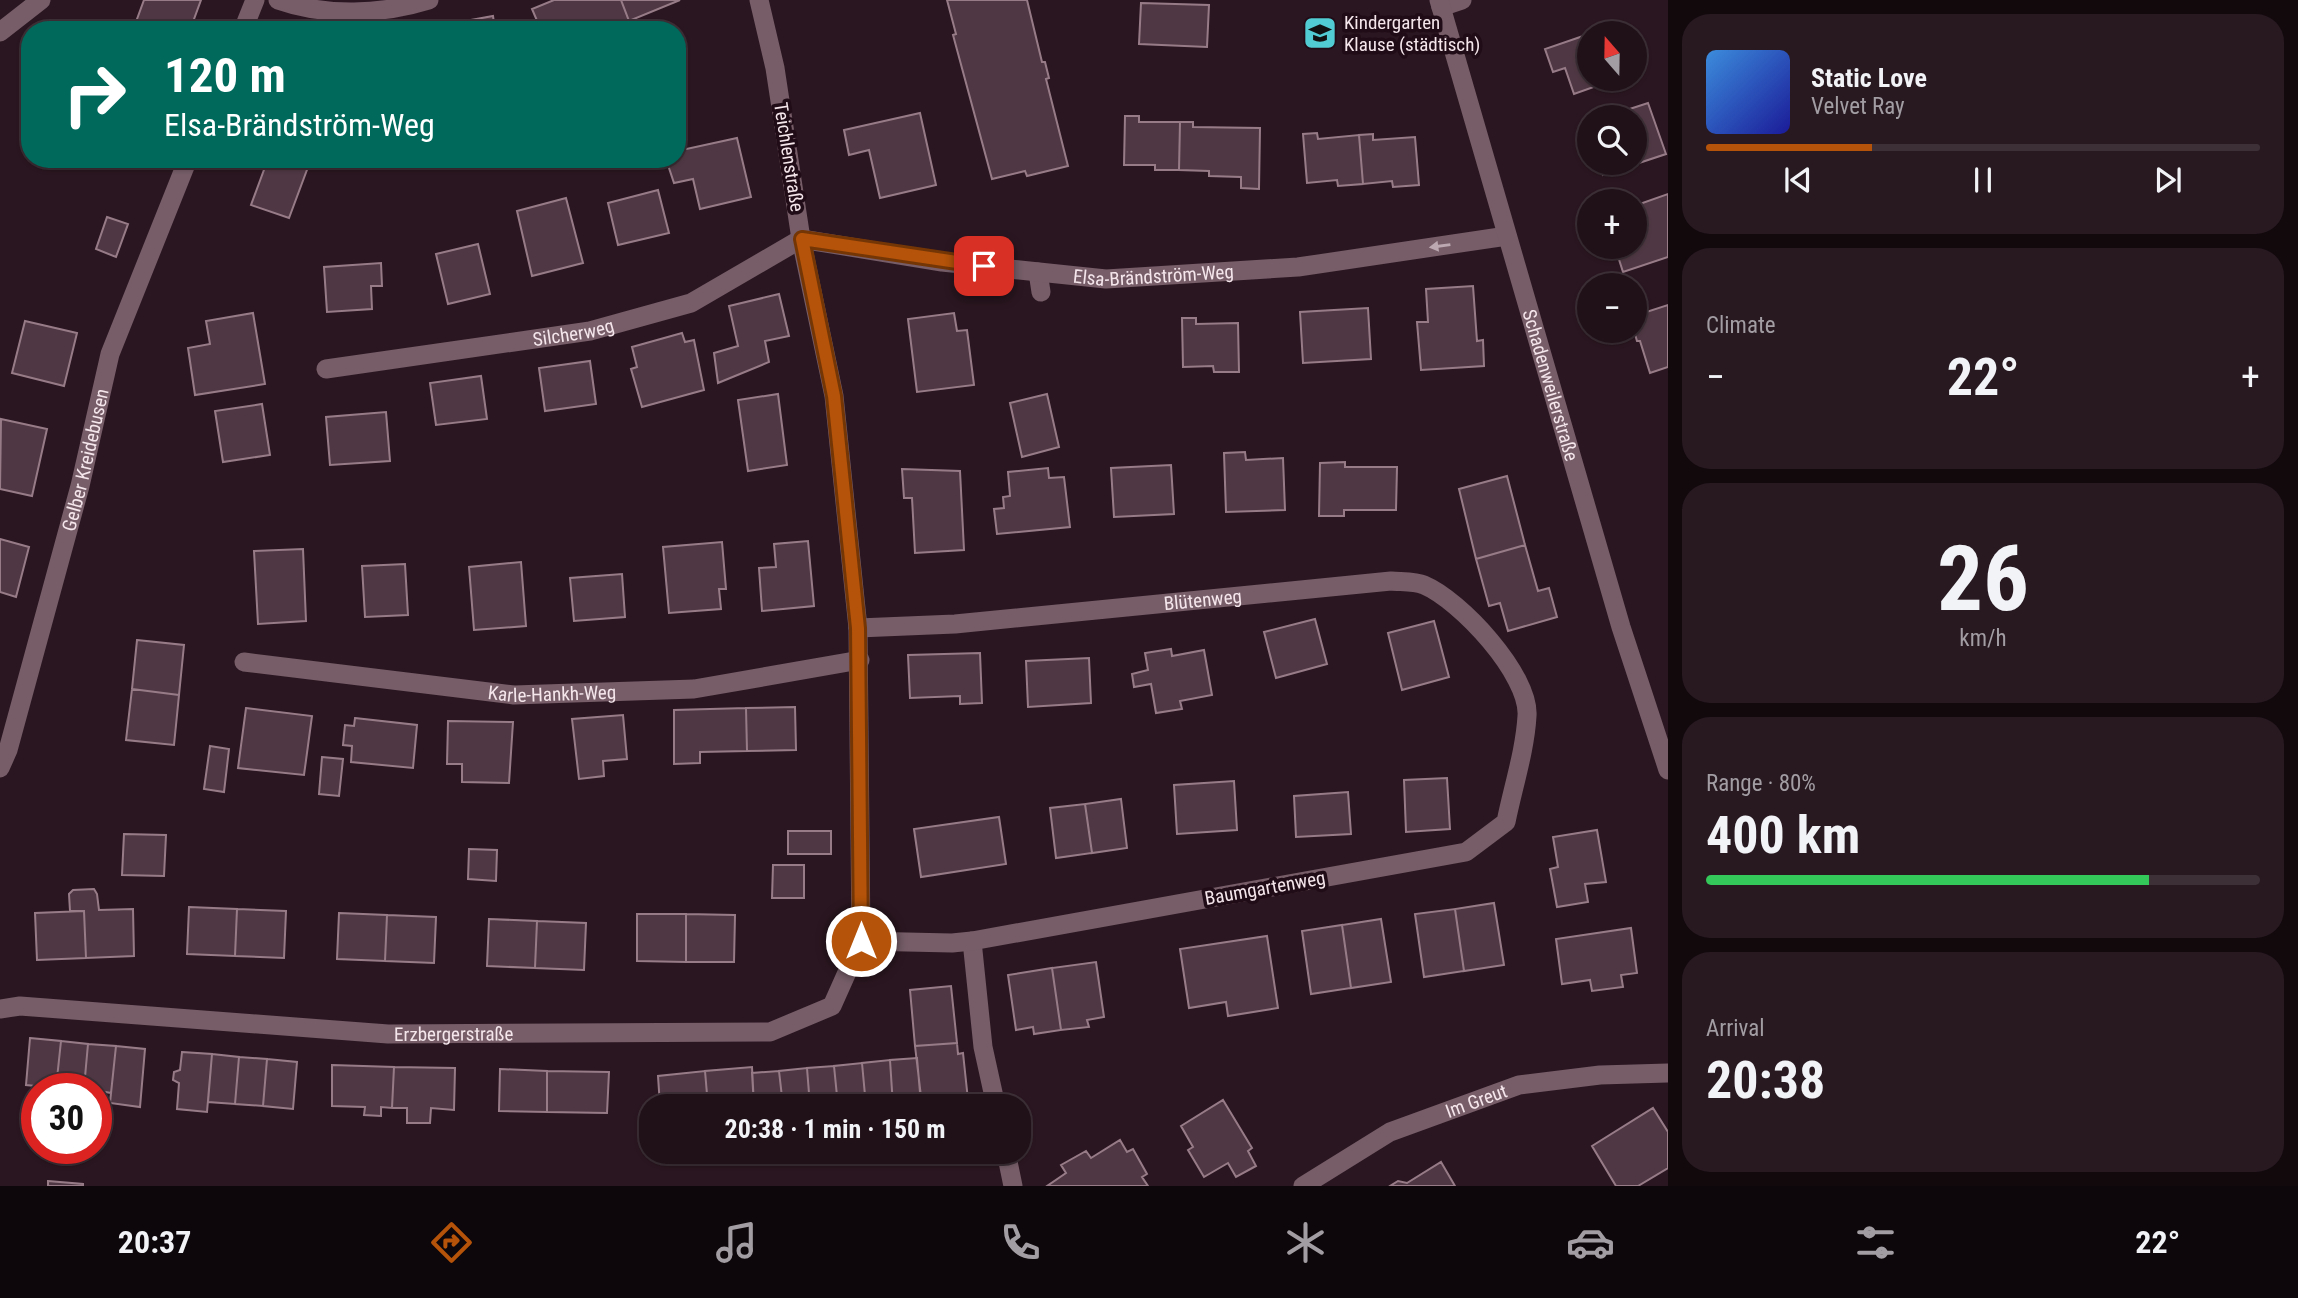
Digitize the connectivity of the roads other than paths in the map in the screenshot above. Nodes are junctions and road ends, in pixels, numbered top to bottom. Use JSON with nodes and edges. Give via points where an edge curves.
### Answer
{"nodes":[{"id":1,"x":41,"y":0,"type":"edge"},
{"id":2,"x":255,"y":0,"type":"edge"},
{"id":3,"x":278,"y":0,"type":"edge"},
{"id":4,"x":429,"y":0,"type":"edge"},
{"id":5,"x":759,"y":0,"type":"edge"},
{"id":6,"x":1462,"y":0,"type":"edge"},
{"id":7,"x":1440,"y":3,"type":"edge"},
{"id":8,"x":247,"y":21,"type":"edge"},
{"id":9,"x":0,"y":32,"type":"edge"},
{"id":10,"x":184,"y":168,"type":"edge"},
{"id":11,"x":1507,"y":236,"type":"junction"},
{"id":12,"x":802,"y":239,"type":"junction"},
{"id":13,"x":1038,"y":272,"type":"junction"},
{"id":14,"x":1041,"y":292,"type":"dead end"},
{"id":15,"x":326,"y":369,"type":"dead end"},
{"id":16,"x":858,"y":628,"type":"junction"},
{"id":17,"x":860,"y":660,"type":"junction"},
{"id":18,"x":244,"y":662,"type":"dead end"},
{"id":19,"x":1513,"y":672,"type":"joint"},
{"id":20,"x":0,"y":768,"type":"edge"},
{"id":21,"x":1668,"y":770,"type":"edge"},
{"id":22,"x":861,"y":941,"type":"junction"},
{"id":23,"x":972,"y":941,"type":"junction"},
{"id":24,"x":0,"y":1009,"type":"edge"},
{"id":25,"x":1668,"y":1073,"type":"edge"},
{"id":26,"x":993,"y":1094,"type":"edge"},
{"id":27,"x":1008,"y":1164,"type":"edge"},
{"id":28,"x":1013,"y":1186,"type":"edge"},
{"id":29,"x":1303,"y":1186,"type":"edge"}],
"edges":[{"from":1,"to":9,"type":"street"},
{"from":2,"to":8,"type":"street"},
{"from":3,"to":4,"type":"street","via":[[330,13]]},
{"from":5,"to":12,"type":"street","name":"Teichlenstraße","via":[[775,68]]},
{"from":6,"to":7,"type":"street"},
{"from":7,"to":11,"type":"street","name":"Schadenweilerstraße"},
{"from":10,"to":20,"type":"street","name":"Gelber Kreidebusen","via":[[110,354],[80,486]]},
{"from":11,"to":13,"type":"street","name":"Elsa-Brändström-Weg","one_way":true,"via":[[1298,267],[1106,279]]},
{"from":11,"to":21,"type":"street","name":"Schadenweilerstraße"},
{"from":12,"to":13,"type":"street","name":"Elsa-Brändström-Weg"},
{"from":12,"to":15,"type":"street","name":"Silcherweg","via":[[691,303],[590,331]]},
{"from":12,"to":16,"type":"street","name":"Teichlenstraße","via":[[834,396]]},
{"from":13,"to":14,"type":"street"},
{"from":16,"to":17,"type":"street","name":"Teichlenstraße"},
{"from":16,"to":19,"type":"street","name":"Blütenweg","via":[[955,624],[1391,581],[1423,584],[1455,606]]},
{"from":17,"to":18,"type":"street","name":"Karle-Hankh-Weg","via":[[694,689],[514,695]]},
{"from":17,"to":22,"type":"street","name":"Teichlenstraße"},
{"from":19,"to":23,"type":"street","name":"Baumgartenweg","via":[[1525,695],[1527,715],[1506,822],[1466,852]]},
{"from":22,"to":23,"type":"street","name":"Baumgartenweg"},
{"from":22,"to":24,"type":"street","name":"Erzbergerstraße","via":[[832,1006],[770,1032],[388,1034],[20,1006]]},
{"from":23,"to":26,"type":"street","via":[[983,1047]]},
{"from":25,"to":29,"type":"street","name":"Im Greut","via":[[1600,1075],[1520,1085],[1390,1132]]},
{"from":27,"to":28,"type":"street"}]}
